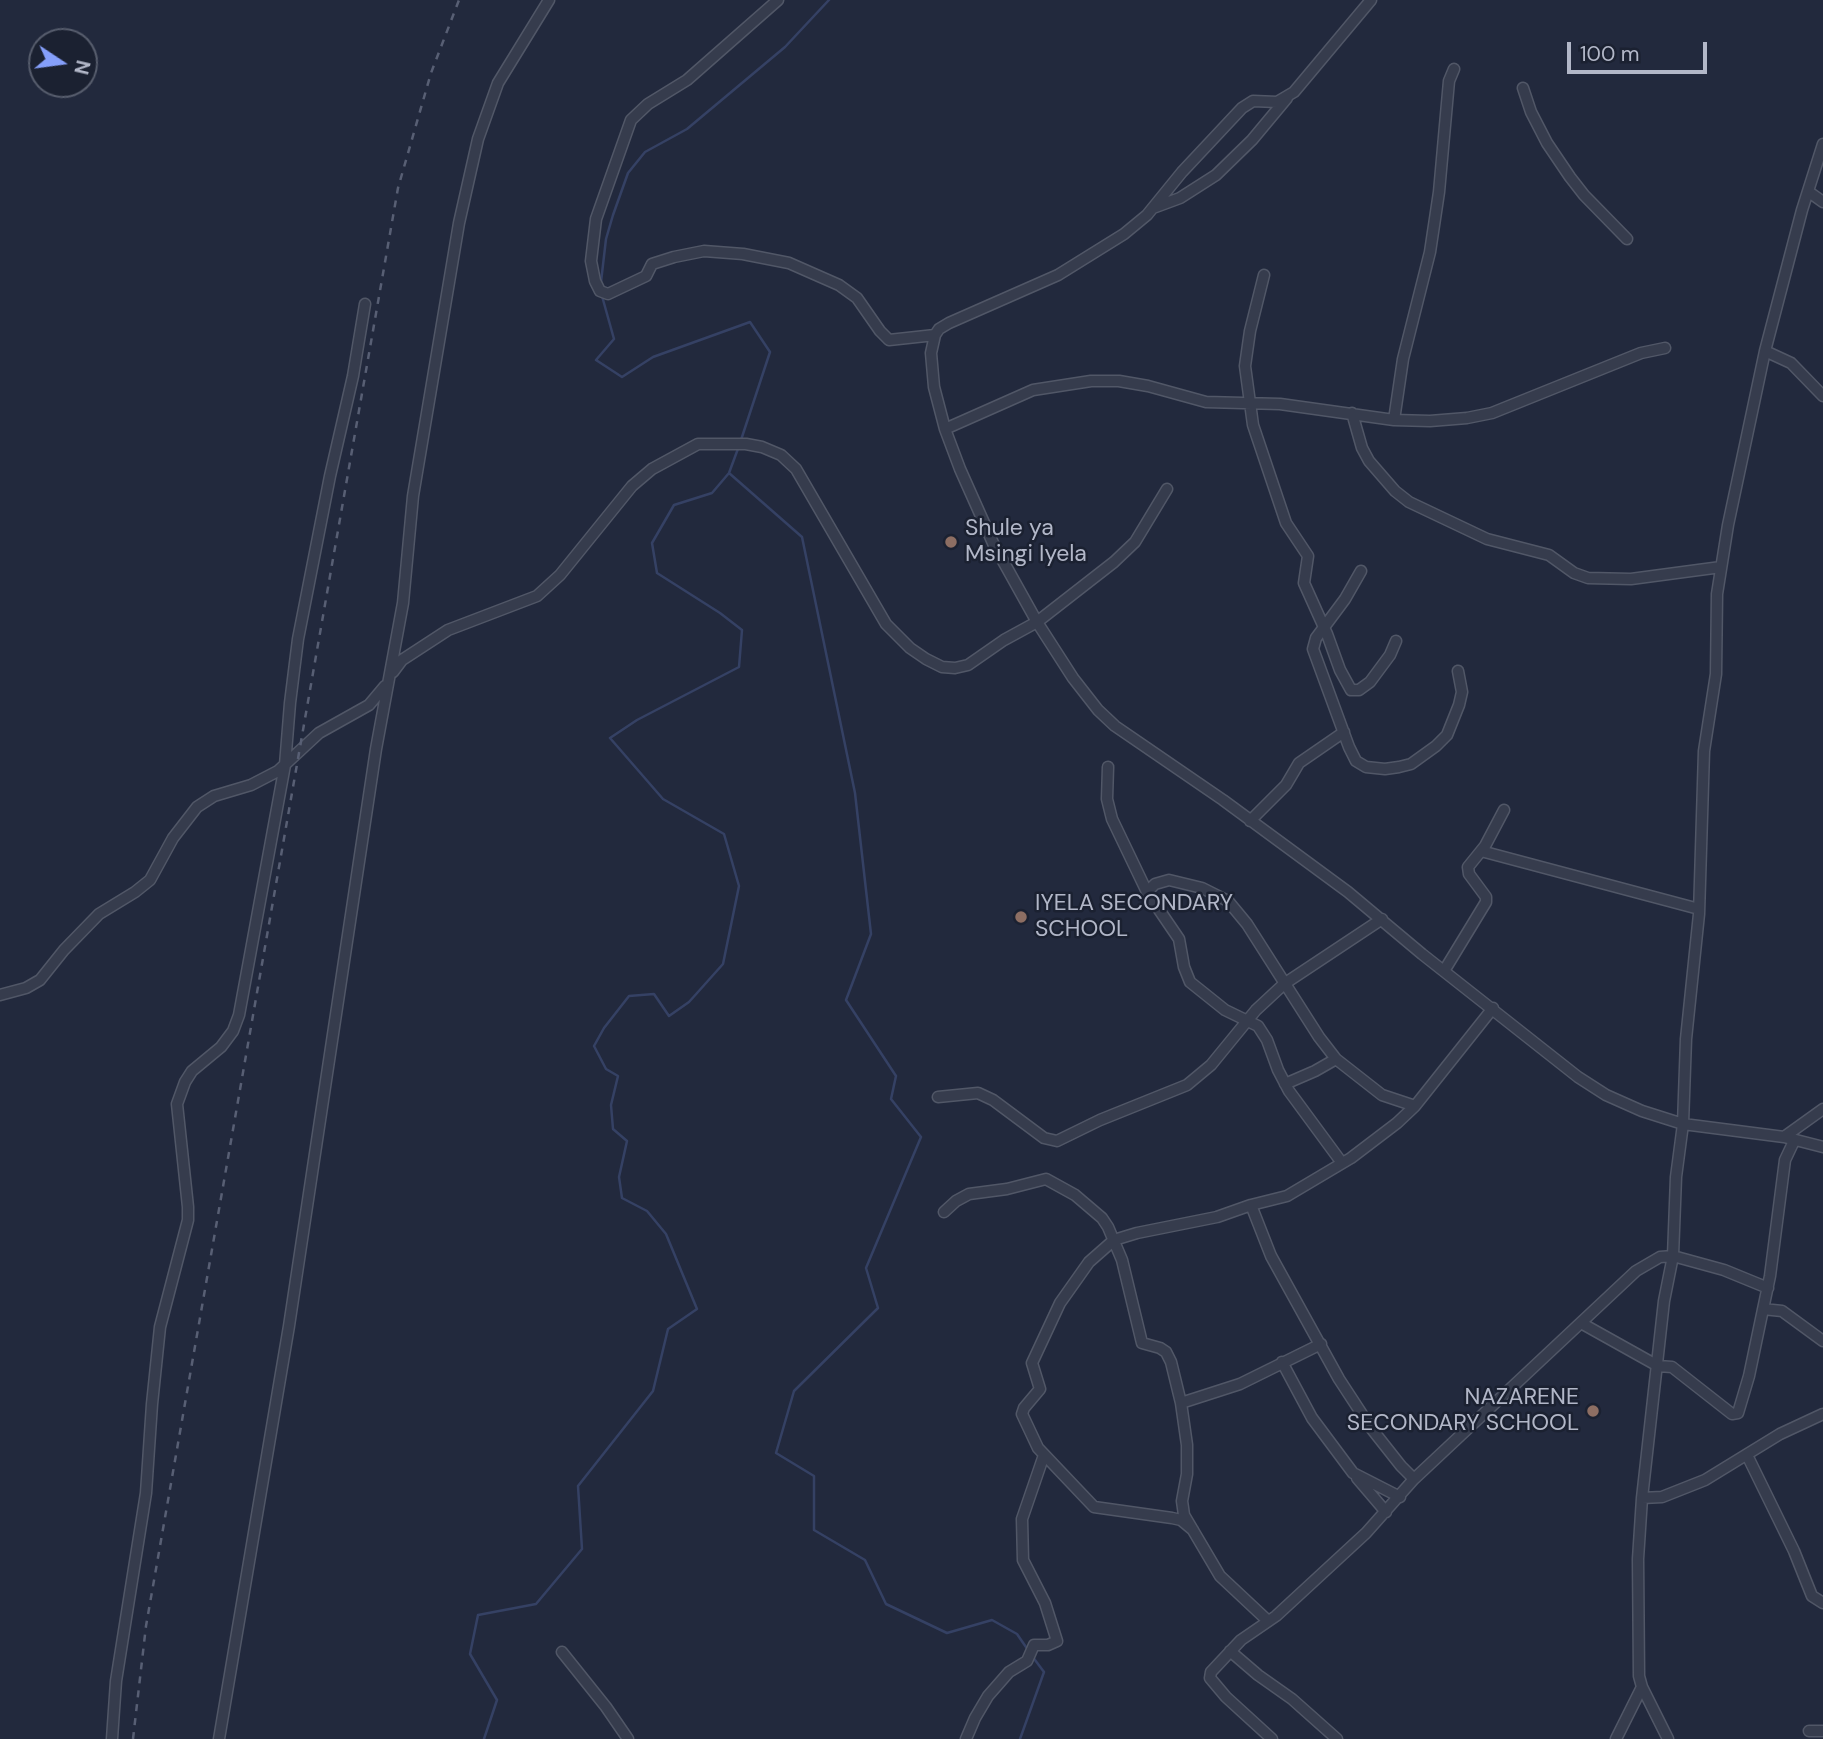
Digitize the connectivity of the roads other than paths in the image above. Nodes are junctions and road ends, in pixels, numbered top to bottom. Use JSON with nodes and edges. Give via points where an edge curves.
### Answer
{"nodes":[{"id":1,"x":549,"y":0,"type":"edge"},
{"id":2,"x":778,"y":0,"type":"edge"},
{"id":3,"x":1371,"y":0,"type":"edge"},
{"id":4,"x":1454,"y":69,"type":"dead end"},
{"id":5,"x":1523,"y":88,"type":"dead end"},
{"id":6,"x":1289,"y":96,"type":"junction"},
{"id":7,"x":1823,"y":144,"type":"edge"},
{"id":8,"x":1809,"y":192,"type":"junction"},
{"id":9,"x":1823,"y":202,"type":"edge"},
{"id":10,"x":1153,"y":208,"type":"junction"},
{"id":11,"x":1627,"y":239,"type":"dead end"},
{"id":12,"x":1264,"y":275,"type":"dead end"},
{"id":13,"x":365,"y":304,"type":"dead end"},
{"id":14,"x":935,"y":335,"type":"junction"},
{"id":15,"x":1665,"y":348,"type":"dead end"},
{"id":16,"x":1765,"y":351,"type":"junction"},
{"id":17,"x":1823,"y":396,"type":"edge"},
{"id":18,"x":1249,"y":402,"type":"junction"},
{"id":19,"x":1352,"y":413,"type":"junction"},
{"id":20,"x":1394,"y":420,"type":"junction"},
{"id":21,"x":945,"y":429,"type":"junction"},
{"id":22,"x":1167,"y":489,"type":"dead end"},
{"id":23,"x":1721,"y":567,"type":"junction"},
{"id":24,"x":1361,"y":571,"type":"dead end"},
{"id":25,"x":1037,"y":622,"type":"junction"},
{"id":26,"x":1325,"y":628,"type":"junction"},
{"id":27,"x":1396,"y":641,"type":"dead end"},
{"id":28,"x":1458,"y":671,"type":"dead end"},
{"id":29,"x":389,"y":679,"type":"junction"},
{"id":30,"x":1344,"y":732,"type":"junction"},
{"id":31,"x":285,"y":765,"type":"junction"},
{"id":32,"x":1108,"y":767,"type":"dead end"},
{"id":33,"x":1504,"y":810,"type":"dead end"},
{"id":34,"x":1250,"y":821,"type":"junction"},
{"id":35,"x":1481,"y":851,"type":"junction"},
{"id":36,"x":1147,"y":892,"type":"junction"},
{"id":37,"x":1699,"y":909,"type":"junction"},
{"id":38,"x":1382,"y":919,"type":"junction"},
{"id":39,"x":1444,"y":971,"type":"junction"},
{"id":40,"x":1284,"y":984,"type":"junction"},
{"id":41,"x":0,"y":995,"type":"edge"},
{"id":42,"x":1493,"y":1008,"type":"junction"},
{"id":43,"x":1249,"y":1020,"type":"junction"},
{"id":44,"x":1336,"y":1059,"type":"junction"},
{"id":45,"x":1285,"y":1084,"type":"junction"},
{"id":46,"x":938,"y":1097,"type":"dead end"},
{"id":47,"x":1415,"y":1106,"type":"junction"},
{"id":48,"x":1823,"y":1110,"type":"edge"},
{"id":49,"x":1683,"y":1124,"type":"junction"},
{"id":50,"x":1789,"y":1139,"type":"junction"},
{"id":51,"x":1823,"y":1147,"type":"edge"},
{"id":52,"x":1342,"y":1163,"type":"junction"},
{"id":53,"x":1251,"y":1205,"type":"junction"},
{"id":54,"x":944,"y":1212,"type":"dead end"},
{"id":55,"x":1114,"y":1240,"type":"junction"},
{"id":56,"x":1673,"y":1256,"type":"junction"},
{"id":57,"x":1768,"y":1288,"type":"junction"},
{"id":58,"x":1763,"y":1309,"type":"junction"},
{"id":59,"x":1581,"y":1323,"type":"junction"},
{"id":60,"x":1823,"y":1341,"type":"edge"},
{"id":61,"x":1321,"y":1345,"type":"junction"},
{"id":62,"x":1282,"y":1362,"type":"junction"},
{"id":63,"x":1658,"y":1366,"type":"junction"},
{"id":64,"x":1181,"y":1403,"type":"junction"},
{"id":65,"x":1823,"y":1414,"type":"edge"},
{"id":66,"x":1044,"y":1455,"type":"junction"},
{"id":67,"x":1747,"y":1455,"type":"junction"},
{"id":68,"x":1353,"y":1473,"type":"junction"},
{"id":69,"x":1414,"y":1479,"type":"junction"},
{"id":70,"x":1400,"y":1497,"type":"junction"},
{"id":71,"x":1642,"y":1498,"type":"junction"},
{"id":72,"x":1386,"y":1512,"type":"junction"},
{"id":73,"x":1193,"y":1530,"type":"junction"},
{"id":74,"x":1823,"y":1603,"type":"edge"},
{"id":75,"x":1267,"y":1620,"type":"junction"},
{"id":76,"x":1230,"y":1651,"type":"junction"},
{"id":77,"x":562,"y":1652,"type":"dead end"},
{"id":78,"x":1642,"y":1687,"type":"junction"},
{"id":79,"x":1809,"y":1731,"type":"dead end"},
{"id":80,"x":1823,"y":1731,"type":"edge"},
{"id":81,"x":112,"y":1739,"type":"edge"},
{"id":82,"x":219,"y":1739,"type":"edge"},
{"id":83,"x":628,"y":1739,"type":"edge"},
{"id":84,"x":966,"y":1739,"type":"edge"},
{"id":85,"x":1272,"y":1739,"type":"edge"},
{"id":86,"x":1337,"y":1739,"type":"edge"},
{"id":87,"x":1616,"y":1739,"type":"edge"},
{"id":88,"x":1668,"y":1739,"type":"edge"}],
"edges":[{"from":1,"to":29,"type":"street","via":[[498,83],[478,139],[442,319]]},
{"from":2,"to":14,"type":"street","via":[[687,80],[631,120],[596,219],[591,261],[595,281],[600,291],[608,294],[646,276],[652,264],[674,257],[704,251],[743,254],[789,264],[839,285],[857,298],[889,340]]},
{"from":3,"to":6,"type":"street"},
{"from":4,"to":20,"type":"street","via":[[1430,253],[1405,348]]},
{"from":5,"to":11,"type":"street","via":[[1547,143],[1570,177]]},
{"from":6,"to":10,"type":"street","via":[[1216,175],[1180,198]]},
{"from":6,"to":10,"type":"street","via":[[1277,102],[1253,101],[1242,108]]},
{"from":7,"to":8,"type":"street"},
{"from":8,"to":9,"type":"street"},
{"from":8,"to":16,"type":"street"},
{"from":10,"to":14,"type":"street","via":[[1124,234],[1058,275],[949,323]]},
{"from":12,"to":18,"type":"street","via":[[1245,366]]},
{"from":13,"to":31,"type":"street","via":[[298,639]]},
{"from":14,"to":21,"type":"street","via":[[931,353],[934,387]]},
{"from":15,"to":20,"type":"street","via":[[1641,353],[1492,413],[1448,421]]},
{"from":16,"to":17,"type":"street","via":[[1791,363]]},
{"from":16,"to":23,"type":"street"},
{"from":18,"to":19,"type":"street"},
{"from":18,"to":21,"type":"street","via":[[1206,402],[1148,386],[1091,381],[1033,390]]},
{"from":18,"to":26,"type":"street","via":[[1286,523],[1308,556],[1304,583]]},
{"from":19,"to":20,"type":"street"},
{"from":19,"to":23,"type":"street","via":[[1368,461],[1395,491],[1486,539],[1549,555],[1588,579],[1631,579]]},
{"from":21,"to":25,"type":"street","via":[[993,543]]},
{"from":22,"to":25,"type":"street","via":[[1128,550]]},
{"from":23,"to":37,"type":"street","via":[[1716,674],[1704,751]]},
{"from":24,"to":26,"type":"street"},
{"from":25,"to":29,"type":"street","via":[[968,665],[942,667],[926,659],[886,624],[796,469],[781,455],[762,447],[698,444],[652,469],[632,486],[560,575],[537,596],[448,630],[402,660]]},
{"from":25,"to":34,"type":"street","via":[[1073,678],[1115,726]]},
{"from":26,"to":27,"type":"street","via":[[1348,687],[1354,691],[1381,670]]},
{"from":26,"to":30,"type":"street","via":[[1313,649]]},
{"from":28,"to":30,"type":"street","via":[[1462,692],[1447,734],[1411,764],[1385,769],[1360,765]]},
{"from":29,"to":31,"type":"street","via":[[369,705],[319,733]]},
{"from":29,"to":82,"type":"street","via":[[289,1326]]},
{"from":30,"to":34,"type":"street","via":[[1298,763],[1286,785]]},
{"from":31,"to":41,"type":"street","via":[[197,807],[150,880],[100,914],[40,980]]},
{"from":31,"to":81,"type":"street","via":[[239,1015],[220,1047],[191,1071],[177,1104],[188,1220],[160,1327],[146,1493],[116,1681]]},
{"from":32,"to":36,"type":"street","via":[[1112,819]]},
{"from":33,"to":35,"type":"street"},
{"from":34,"to":38,"type":"street"},
{"from":35,"to":37,"type":"street"},
{"from":35,"to":39,"type":"street","via":[[1468,871],[1486,902]]},
{"from":36,"to":40,"type":"street","via":[[1169,880],[1202,888],[1228,901]]},
{"from":36,"to":43,"type":"street","via":[[1179,939],[1190,982],[1226,1010]]},
{"from":37,"to":49,"type":"street"},
{"from":38,"to":39,"type":"street"},
{"from":38,"to":40,"type":"street"},
{"from":39,"to":42,"type":"street"},
{"from":40,"to":43,"type":"street"},
{"from":40,"to":44,"type":"street"},
{"from":42,"to":47,"type":"street"},
{"from":42,"to":49,"type":"street","via":[[1594,1088]]},
{"from":43,"to":45,"type":"street","via":[[1268,1040]]},
{"from":43,"to":46,"type":"street","via":[[1211,1065],[1187,1085],[1057,1141],[1040,1135],[978,1093]]},
{"from":44,"to":45,"type":"street"},
{"from":44,"to":47,"type":"street","via":[[1382,1095]]},
{"from":45,"to":52,"type":"street"},
{"from":47,"to":52,"type":"street"},
{"from":48,"to":50,"type":"street"},
{"from":49,"to":50,"type":"street"},
{"from":49,"to":56,"type":"street"},
{"from":50,"to":51,"type":"street"},
{"from":50,"to":57,"type":"street"},
{"from":52,"to":53,"type":"street","via":[[1287,1196]]},
{"from":53,"to":55,"type":"street"},
{"from":53,"to":61,"type":"street","via":[[1271,1256]]},
{"from":54,"to":55,"type":"street","via":[[969,1194],[1046,1179],[1087,1203]]},
{"from":55,"to":64,"type":"street","via":[[1141,1340],[1166,1352]]},
{"from":55,"to":66,"type":"street","via":[[1089,1262],[1069,1289],[1032,1363],[1041,1388],[1022,1414]]},
{"from":56,"to":57,"type":"street"},
{"from":56,"to":59,"type":"street","via":[[1648,1262]]},
{"from":56,"to":63,"type":"street"},
{"from":57,"to":58,"type":"street"},
{"from":58,"to":60,"type":"street","via":[[1782,1311]]},
{"from":58,"to":63,"type":"street","via":[[1735,1415],[1672,1367]]},
{"from":59,"to":63,"type":"street"},
{"from":59,"to":69,"type":"street"},
{"from":61,"to":62,"type":"street"},
{"from":61,"to":69,"type":"street","via":[[1352,1401]]},
{"from":62,"to":64,"type":"street","via":[[1240,1384]]},
{"from":62,"to":68,"type":"street","via":[[1312,1418]]},
{"from":63,"to":71,"type":"street"},
{"from":64,"to":73,"type":"street","via":[[1188,1460],[1182,1508]]},
{"from":65,"to":67,"type":"street"},
{"from":66,"to":73,"type":"street","via":[[1094,1507],[1181,1520]]},
{"from":66,"to":84,"type":"street","via":[[1021,1519],[1023,1560],[1045,1603],[1057,1641],[1034,1645],[1027,1661],[992,1690]]},
{"from":67,"to":71,"type":"street","via":[[1691,1486],[1662,1497]]},
{"from":67,"to":74,"type":"street","via":[[1812,1596]]},
{"from":68,"to":70,"type":"street"},
{"from":68,"to":72,"type":"street"},
{"from":69,"to":70,"type":"street"},
{"from":70,"to":72,"type":"street"},
{"from":71,"to":78,"type":"street","via":[[1638,1584]]},
{"from":72,"to":75,"type":"street"},
{"from":73,"to":75,"type":"street","via":[[1220,1576]]},
{"from":75,"to":76,"type":"street"},
{"from":76,"to":85,"type":"street","via":[[1210,1672],[1210,1678]]},
{"from":76,"to":86,"type":"street"},
{"from":77,"to":83,"type":"street"},
{"from":78,"to":87,"type":"street"},
{"from":78,"to":88,"type":"street"},
{"from":79,"to":80,"type":"street"}]}
